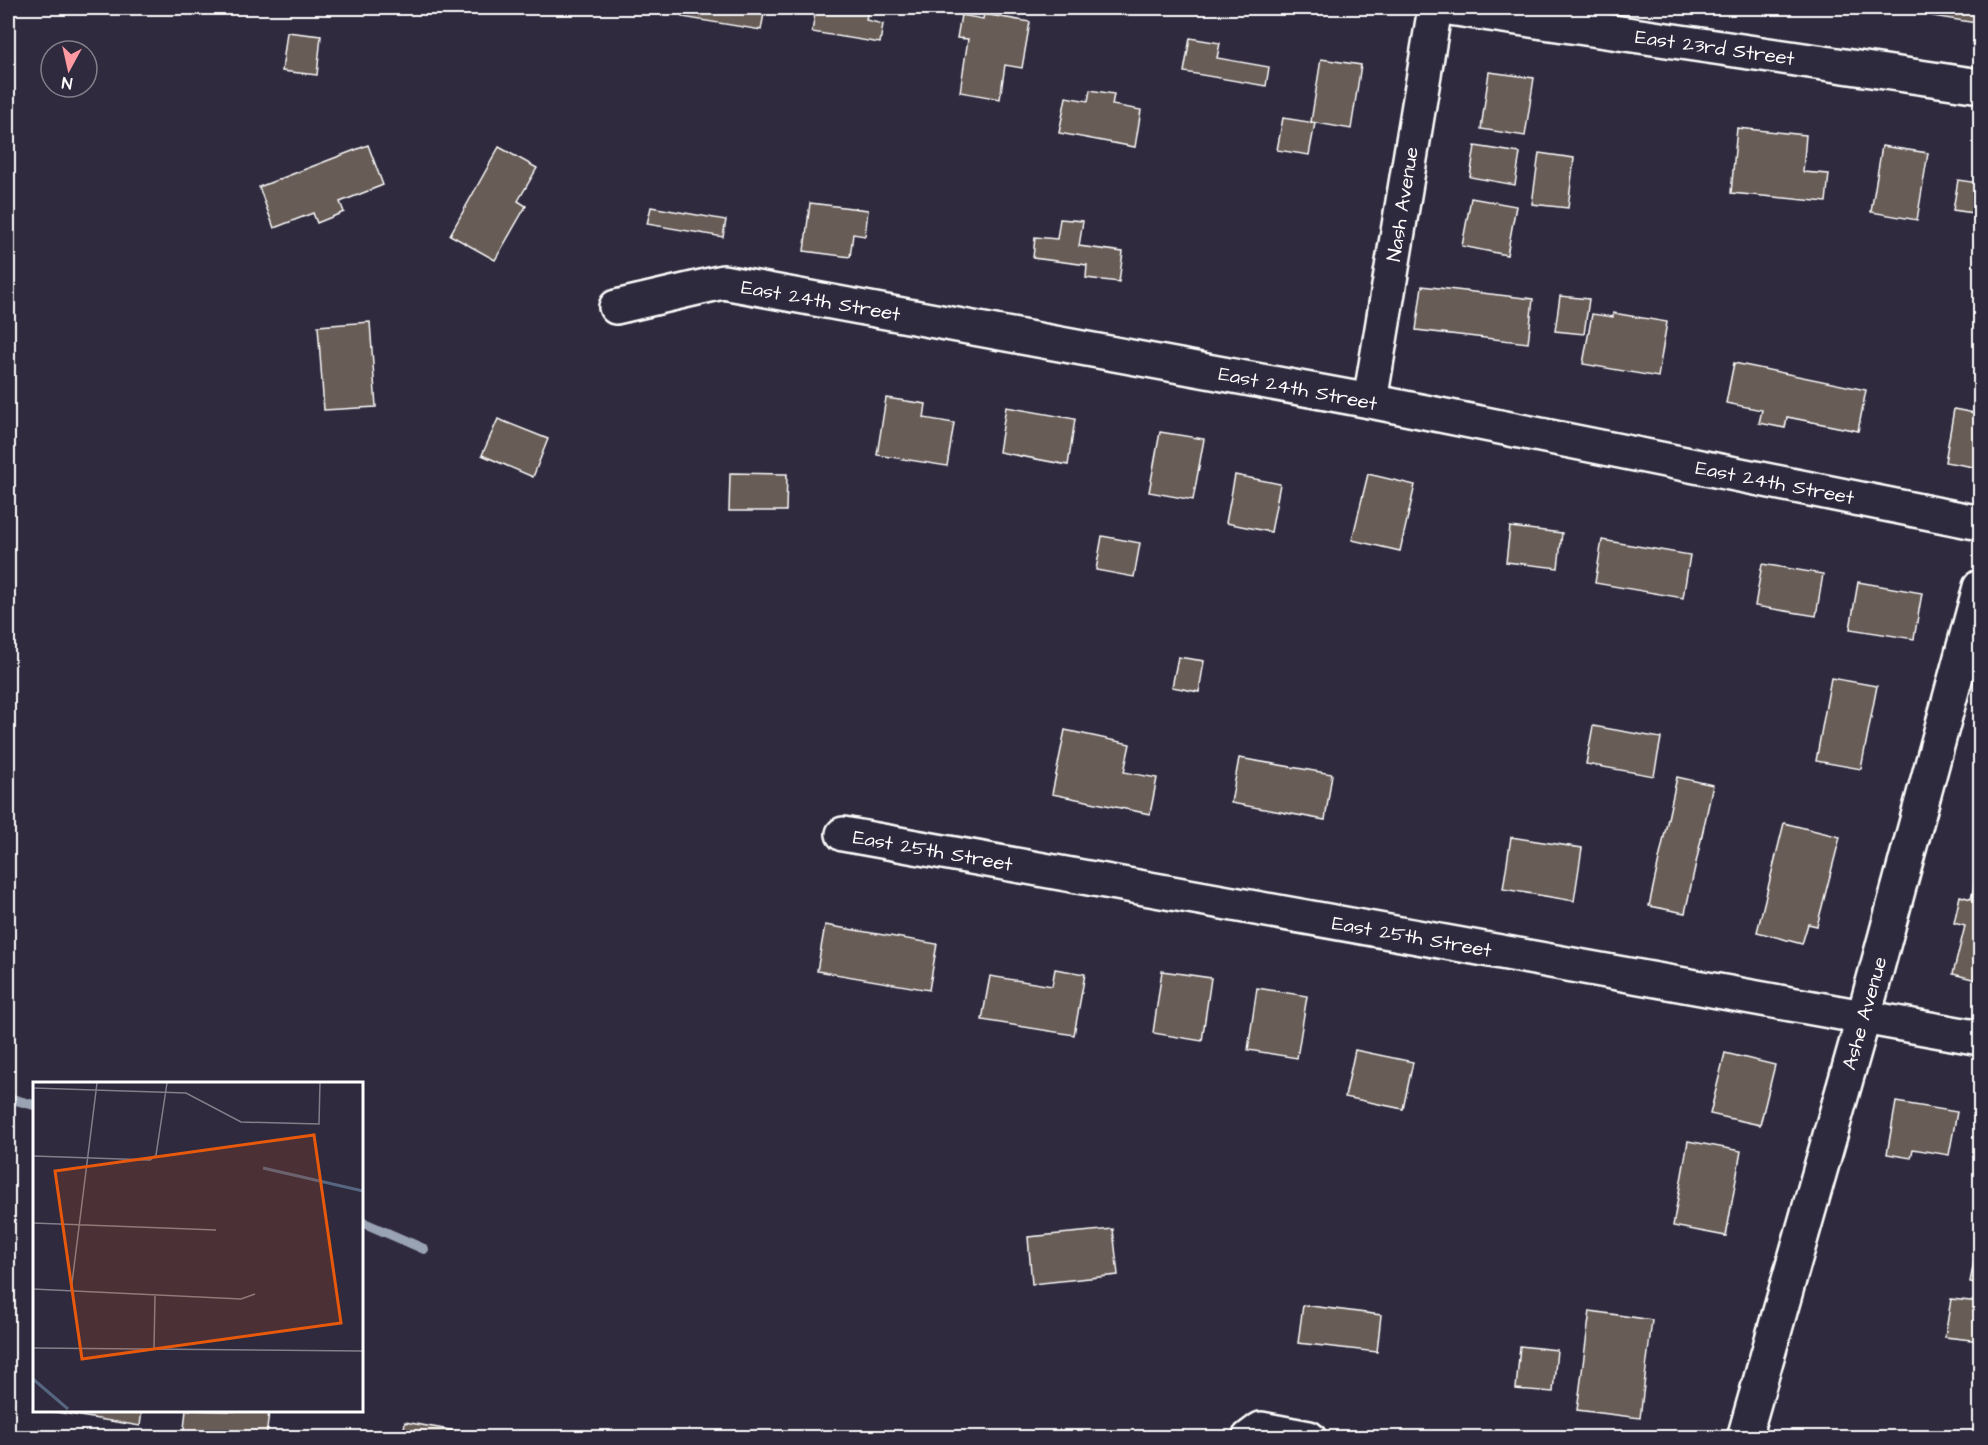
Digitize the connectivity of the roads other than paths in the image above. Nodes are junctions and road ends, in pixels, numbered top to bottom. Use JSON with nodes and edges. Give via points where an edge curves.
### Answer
{"nodes":[{"id":1,"x":1435,"y":8,"type":"edge"},
{"id":2,"x":1449,"y":8,"type":"edge"},
{"id":3,"x":1980,"y":86,"type":"edge"},
{"id":4,"x":616,"y":307,"type":"dead end"},
{"id":5,"x":1370,"y":402,"type":"junction"},
{"id":6,"x":1980,"y":523,"type":"edge"},
{"id":7,"x":1980,"y":587,"type":"edge"},
{"id":8,"x":843,"y":834,"type":"dead end"},
{"id":9,"x":1864,"y":1016,"type":"junction"},
{"id":10,"x":1980,"y":1038,"type":"edge"},
{"id":11,"x":1255,"y":1433,"type":"edge"},
{"id":12,"x":1309,"y":1437,"type":"edge"},
{"id":13,"x":1744,"y":1437,"type":"edge"}],
"edges":[{"from":1,"to":5,"type":"street","name":"Nash Avenue"},
{"from":2,"to":3,"type":"street","name":"East 23rd Street"},
{"from":4,"to":5,"type":"street","name":"East 24th Street","via":[[723,282]]},
{"from":5,"to":6,"type":"street","name":"East 24th Street"},
{"from":7,"to":9,"type":"street","name":"Ashe Avenue"},
{"from":8,"to":9,"type":"street","name":"East 25th Street"},
{"from":9,"to":10,"type":"street","name":"East 25th Street"},
{"from":9,"to":13,"type":"street","name":"Ashe Avenue"},
{"from":11,"to":12,"type":"street"}]}
